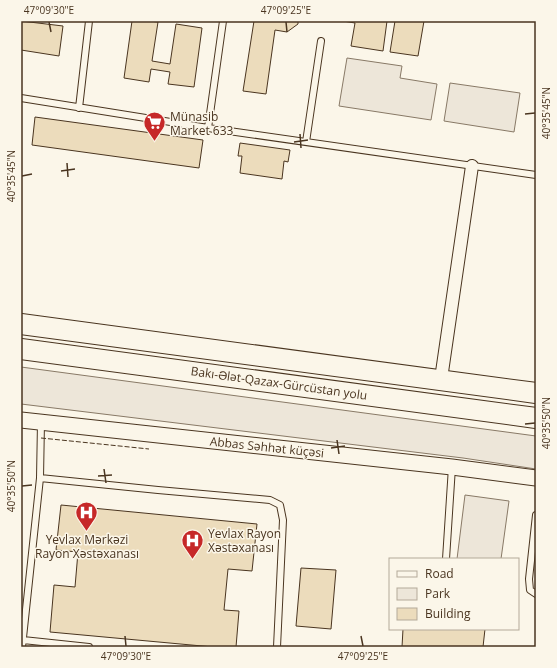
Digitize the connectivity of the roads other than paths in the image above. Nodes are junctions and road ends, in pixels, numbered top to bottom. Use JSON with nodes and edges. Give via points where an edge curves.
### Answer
{"nodes":[{"id":1,"x":90,"y":21,"type":"edge"},
{"id":2,"x":223,"y":21,"type":"edge"},
{"id":3,"x":321,"y":40,"type":"dead end"},
{"id":4,"x":21,"y":98,"type":"edge"},
{"id":5,"x":79,"y":108,"type":"junction"},
{"id":6,"x":208,"y":128,"type":"junction"},
{"id":7,"x":306,"y":142,"type":"junction"},
{"id":8,"x":472,"y":166,"type":"junction"},
{"id":9,"x":536,"y":174,"type":"edge"},
{"id":10,"x":21,"y":324,"type":"edge"},
{"id":11,"x":21,"y":348,"type":"edge"},
{"id":12,"x":441,"y":379,"type":"junction"},
{"id":13,"x":536,"y":393,"type":"edge"},
{"id":14,"x":536,"y":418,"type":"edge"},
{"id":15,"x":21,"y":420,"type":"edge"},
{"id":16,"x":41,"y":422,"type":"junction"},
{"id":17,"x":452,"y":467,"type":"junction"},
{"id":18,"x":40,"y":478,"type":"junction"},
{"id":19,"x":536,"y":478,"type":"edge"},
{"id":20,"x":536,"y":515,"type":"edge"},
{"id":21,"x":446,"y":558,"type":"edge"},
{"id":22,"x":536,"y":594,"type":"edge"},
{"id":23,"x":23,"y":640,"type":"junction"},
{"id":24,"x":22,"y":647,"type":"edge"},
{"id":25,"x":89,"y":647,"type":"edge"},
{"id":26,"x":277,"y":647,"type":"edge"}],
"edges":[{"from":1,"to":5,"type":"lane"},
{"from":2,"to":6,"type":"lane"},
{"from":3,"to":7,"type":"lane"},
{"from":4,"to":5,"type":"lane"},
{"from":5,"to":6,"type":"lane"},
{"from":6,"to":7,"type":"lane"},
{"from":7,"to":8,"type":"lane"},
{"from":8,"to":9,"type":"lane"},
{"from":8,"to":12,"type":"street"},
{"from":10,"to":12,"type":"highway","name":"Bakı-Ələt-Qazax-Gürcüstan yolu"},
{"from":11,"to":14,"type":"highway","name":"Bakı-Ələt-Qazax-Gürcüstan yolu"},
{"from":12,"to":13,"type":"highway","name":"Bakı-Ələt-Qazax-Gürcüstan yolu"},
{"from":15,"to":16,"type":"street","name":"Abbas Səhhət küçəsi"},
{"from":16,"to":17,"type":"street","name":"Abbas Səhhət küçəsi"},
{"from":16,"to":18,"type":"lane"},
{"from":17,"to":19,"type":"street","name":"Abbas Səhhət küçəsi"},
{"from":17,"to":21,"type":"lane"},
{"from":18,"to":23,"type":"lane"},
{"from":18,"to":26,"type":"lane","via":[[270,500],[280,506],[283,520]]},
{"from":20,"to":22,"type":"lane","via":[[529,578],[530,590]]},
{"from":23,"to":24,"type":"lane"},
{"from":23,"to":25,"type":"lane"}]}
